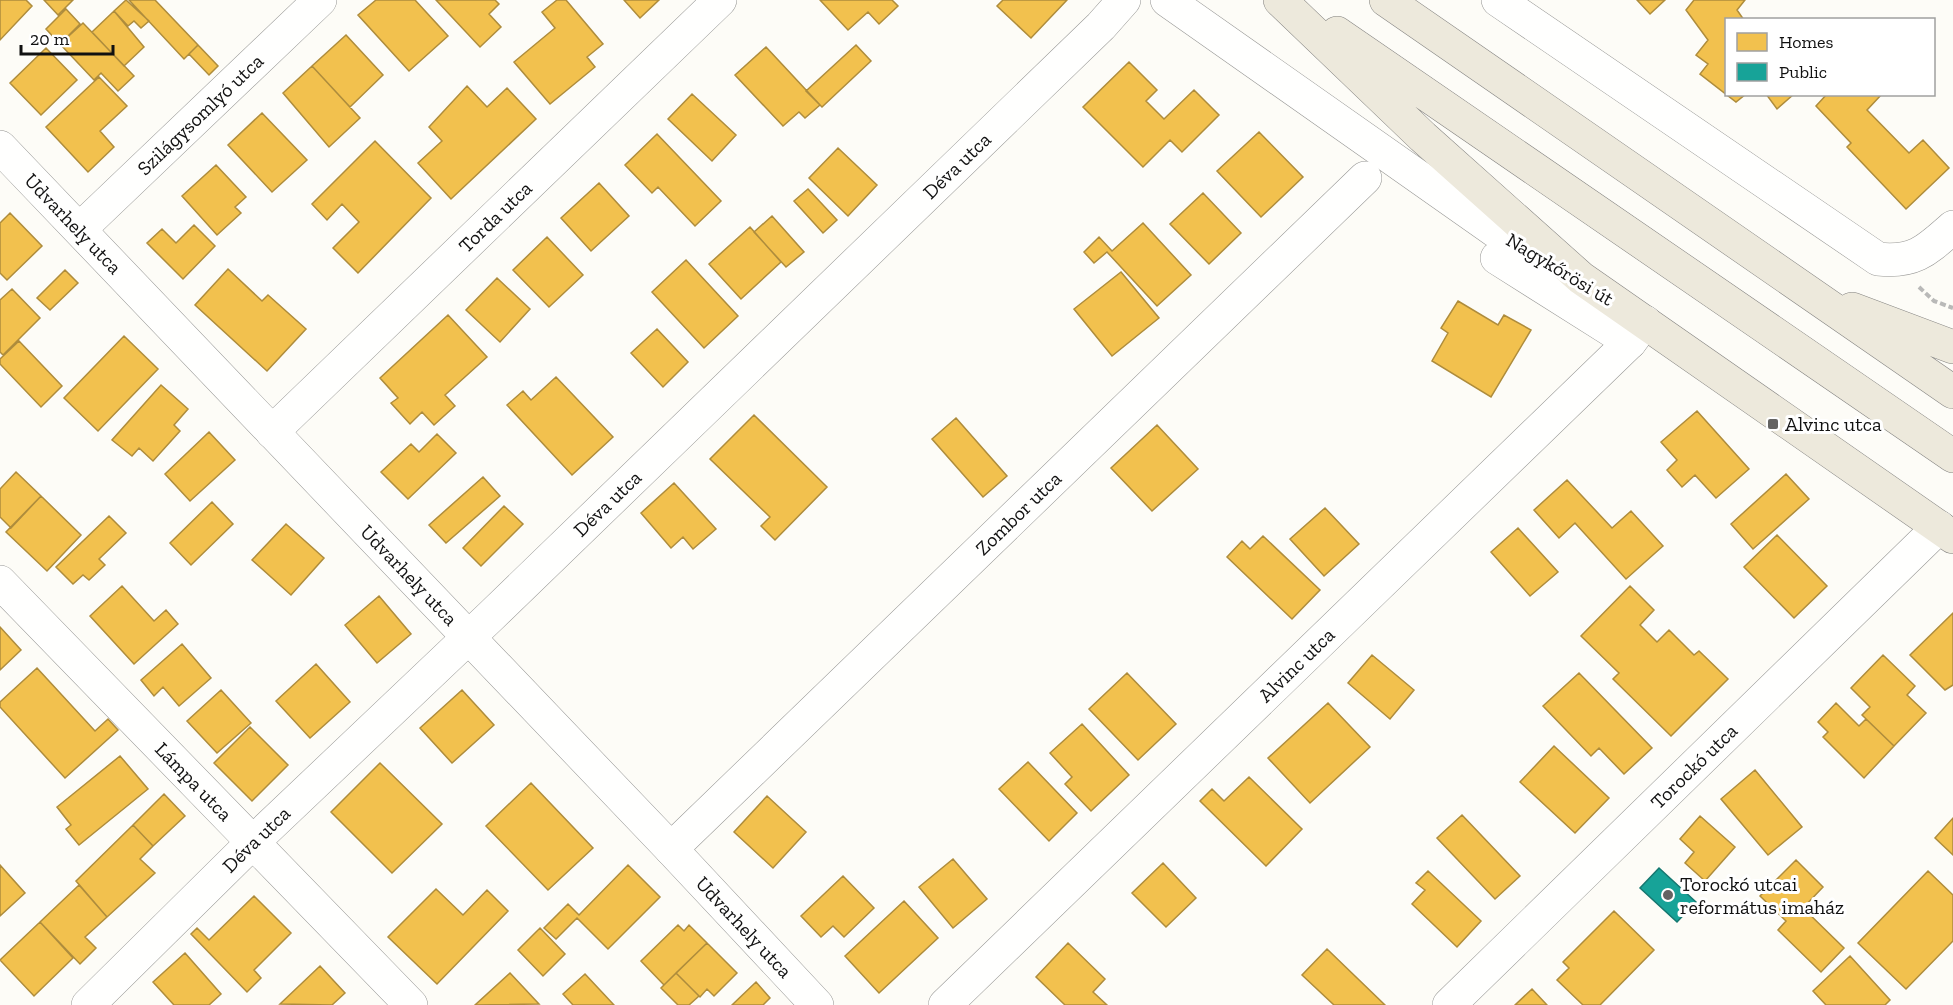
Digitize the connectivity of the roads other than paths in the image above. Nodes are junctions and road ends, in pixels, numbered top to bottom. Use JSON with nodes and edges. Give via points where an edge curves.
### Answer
{"nodes":[{"id":1,"x":320,"y":0,"type":"edge"},
{"id":2,"x":720,"y":0,"type":"edge"},
{"id":3,"x":1124,"y":0,"type":"edge"},
{"id":4,"x":1167,"y":0,"type":"edge"},
{"id":5,"x":1280,"y":0,"type":"edge"},
{"id":6,"x":1289,"y":0,"type":"edge"},
{"id":7,"x":1386,"y":0,"type":"edge"},
{"id":8,"x":1498,"y":0,"type":"edge"},
{"id":9,"x":0,"y":147,"type":"edge"},
{"id":10,"x":1365,"y":178,"type":"dead end"},
{"id":11,"x":1953,"y":227,"type":"edge"},
{"id":12,"x":80,"y":229,"type":"junction"},
{"id":13,"x":1497,"y":258,"type":"dead end"},
{"id":14,"x":1581,"y":278,"type":"junction"},
{"id":15,"x":1808,"y":294,"type":"junction"},
{"id":16,"x":1638,"y":332,"type":"junction"},
{"id":17,"x":1953,"y":347,"type":"edge"},
{"id":18,"x":1953,"y":392,"type":"edge"},
{"id":19,"x":272,"y":432,"type":"junction"},
{"id":20,"x":1953,"y":456,"type":"edge"},
{"id":21,"x":1946,"y":532,"type":"edge"},
{"id":22,"x":0,"y":582,"type":"edge"},
{"id":23,"x":468,"y":638,"type":"junction"},
{"id":24,"x":253,"y":842,"type":"junction"},
{"id":25,"x":671,"y":849,"type":"junction"},
{"id":26,"x":88,"y":1005,"type":"edge"},
{"id":27,"x":411,"y":1005,"type":"edge"},
{"id":28,"x":817,"y":1005,"type":"edge"},
{"id":29,"x":945,"y":1005,"type":"edge"},
{"id":30,"x":1449,"y":1005,"type":"edge"}],
"edges":[{"from":1,"to":12,"type":"street","name":"Szilágysomlyó utca"},
{"from":2,"to":19,"type":"street","name":"Torda utca"},
{"from":3,"to":23,"type":"street","name":"Déva utca"},
{"from":4,"to":14,"type":"street","name":"Nagykőrösi út","via":[[1494,230]]},
{"from":5,"to":14,"type":"main road","via":[[1423,137]]},
{"from":6,"to":20,"type":"main road"},
{"from":7,"to":15,"type":"main road"},
{"from":8,"to":11,"type":"street","via":[[1878,259],[1914,256]]},
{"from":9,"to":12,"type":"street","name":"Udvarhely utca"},
{"from":10,"to":25,"type":"street","name":"Zombor utca"},
{"from":12,"to":19,"type":"street","name":"Udvarhely utca"},
{"from":13,"to":16,"type":"street"},
{"from":14,"to":16,"type":"main road","name":"Nagykőrösi út"},
{"from":15,"to":17,"type":"main road"},
{"from":15,"to":18,"type":"main road"},
{"from":16,"to":21,"type":"main road","name":"Nagykőrösi út"},
{"from":16,"to":29,"type":"street","name":"Alvinc utca"},
{"from":19,"to":23,"type":"street","name":"Udvarhely utca"},
{"from":21,"to":30,"type":"street","name":"Torockó utca"},
{"from":22,"to":24,"type":"street","name":"Lámpa utca"},
{"from":23,"to":24,"type":"street","name":"Déva utca"},
{"from":23,"to":25,"type":"street","name":"Udvarhely utca"},
{"from":24,"to":26,"type":"street","name":"Déva utca"},
{"from":24,"to":27,"type":"street","name":"Lámpa utca"},
{"from":25,"to":28,"type":"street","name":"Udvarhely utca"}]}
